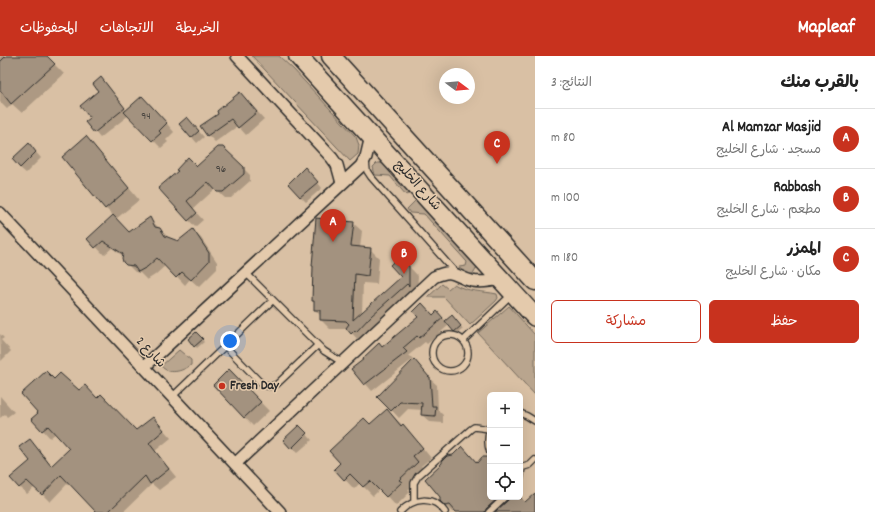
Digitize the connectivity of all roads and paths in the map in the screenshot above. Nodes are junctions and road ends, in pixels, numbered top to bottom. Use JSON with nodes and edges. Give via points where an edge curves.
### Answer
{"nodes":[{"id":1,"x":237,"y":56,"type":"edge"},
{"id":2,"x":298,"y":56,"type":"edge"},
{"id":3,"x":331,"y":56,"type":"edge"},
{"id":4,"x":371,"y":136,"type":"junction"},
{"id":5,"x":366,"y":157,"type":"junction"},
{"id":6,"x":342,"y":183,"type":"junction"},
{"id":7,"x":0,"y":213,"type":"edge"},
{"id":8,"x":246,"y":273,"type":"junction"},
{"id":9,"x":458,"y":275,"type":"junction"},
{"id":10,"x":501,"y":279,"type":"junction"},
{"id":11,"x":535,"y":280,"type":"edge"},
{"id":12,"x":514,"y":293,"type":"junction"},
{"id":13,"x":273,"y":300,"type":"junction"},
{"id":14,"x":535,"y":317,"type":"edge"},
{"id":15,"x":464,"y":340,"type":"junction"},
{"id":16,"x":318,"y":345,"type":"junction"},
{"id":17,"x":225,"y":346,"type":"junction"},
{"id":18,"x":343,"y":363,"type":"junction"},
{"id":19,"x":144,"y":367,"type":"junction"},
{"id":20,"x":172,"y":397,"type":"junction"},
{"id":21,"x":523,"y":414,"type":"edge"},
{"id":22,"x":535,"y":420,"type":"edge"},
{"id":23,"x":487,"y":429,"type":"edge"},
{"id":24,"x":535,"y":460,"type":"edge"},
{"id":25,"x":235,"y":464,"type":"junction"},
{"id":26,"x":523,"y":467,"type":"edge"},
{"id":27,"x":502,"y":500,"type":"edge"},
{"id":28,"x":414,"y":502,"type":"junction"},
{"id":29,"x":280,"y":512,"type":"edge"},
{"id":30,"x":400,"y":512,"type":"edge"},
{"id":31,"x":445,"y":512,"type":"edge"},
{"id":32,"x":489,"y":512,"type":"edge"}],
"edges":[{"from":1,"to":6,"type":"street","via":[[332,158],[337,165]]},
{"from":2,"to":4,"type":"main road","name":"شارع الخليج"},
{"from":3,"to":11,"type":"main road","name":"شارع الخليج"},
{"from":4,"to":5,"type":"street"},
{"from":4,"to":10,"type":"main road","name":"شارع الخليج"},
{"from":5,"to":6,"type":"street","via":[[361,166]]},
{"from":5,"to":9,"type":"lane","via":[[370,177]]},
{"from":6,"to":8,"type":"street"},
{"from":7,"to":19,"type":"street","name":"شارع 2"},
{"from":8,"to":13,"type":"lane"},
{"from":8,"to":19,"type":"street"},
{"from":9,"to":10,"type":"street","via":[[477,282]]},
{"from":9,"to":18,"type":"street","via":[[450,272],[434,277]]},
{"from":10,"to":12,"type":"main road","name":"شارع الخليج"},
{"from":12,"to":14,"type":"main road","name":"شارع الخليج"},
{"from":12,"to":15,"type":"lane"},
{"from":13,"to":16,"type":"lane"},
{"from":13,"to":17,"type":"lane"},
{"from":15,"to":15,"type":"lane","via":[[447,334],[441,336],[433,345],[434,363],[449,371],[461,368],[468,358]]},
{"from":16,"to":17,"type":"lane","via":[[272,386],[262,384]]},
{"from":16,"to":18,"type":"lane"},
{"from":17,"to":20,"type":"lane"},
{"from":18,"to":25,"type":"street"},
{"from":19,"to":20,"type":"street","name":"شارع 2"},
{"from":20,"to":25,"type":"street","name":"شارع 2"},
{"from":21,"to":22,"type":"lane"},
{"from":23,"to":28,"type":"lane","via":[[471,429],[418,476],[414,483]]},
{"from":24,"to":26,"type":"lane"},
{"from":25,"to":29,"type":"street","name":"شارع 2"},
{"from":27,"to":32,"type":"lane"},
{"from":28,"to":30,"type":"lane"},
{"from":28,"to":31,"type":"lane","via":[[430,501],[438,504]]}]}
